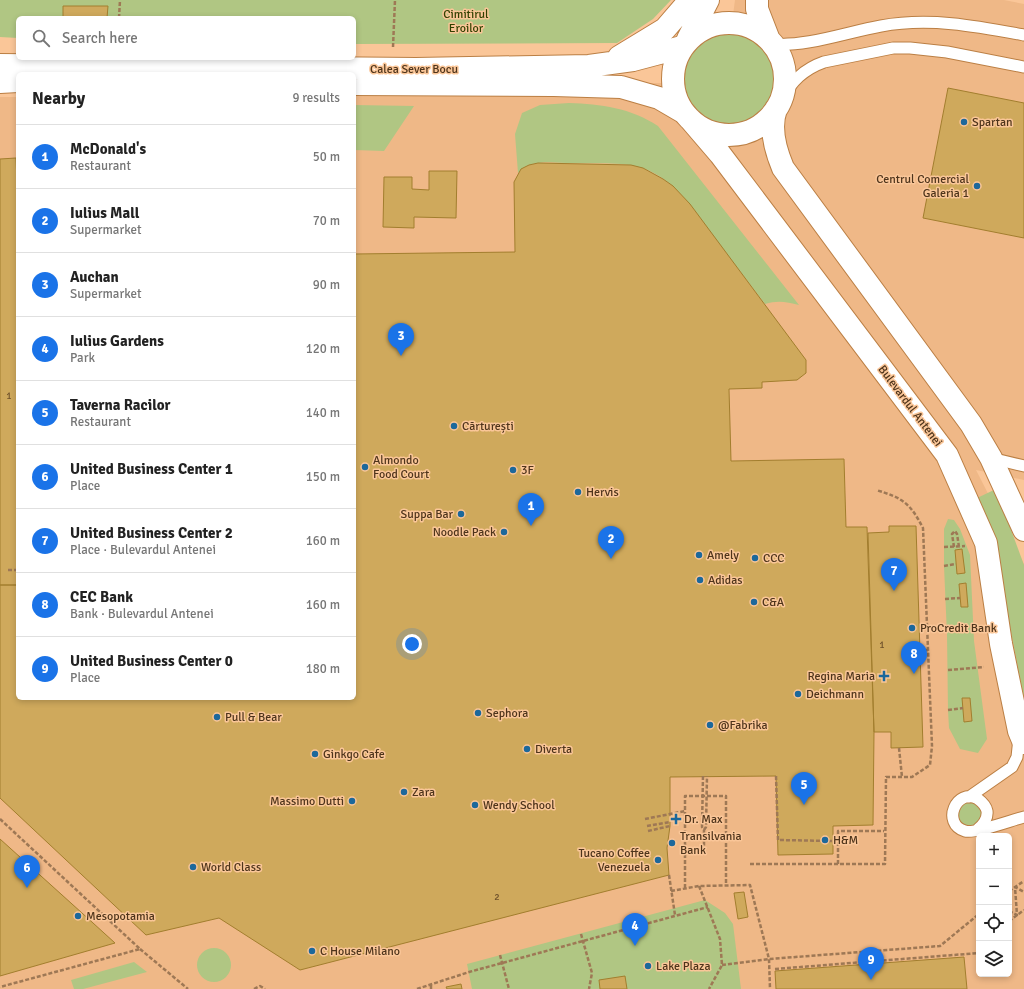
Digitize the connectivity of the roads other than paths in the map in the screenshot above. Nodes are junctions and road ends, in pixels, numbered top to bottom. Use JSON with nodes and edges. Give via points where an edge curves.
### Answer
{"nodes":[{"id":1,"x":690,"y":0,"type":"edge"},
{"id":2,"x":708,"y":0,"type":"edge"},
{"id":3,"x":757,"y":0,"type":"edge"},
{"id":4,"x":1024,"y":35,"type":"edge"},
{"id":5,"x":771,"y":42,"type":"junction"},
{"id":6,"x":684,"y":45,"type":"junction"},
{"id":7,"x":0,"y":65,"type":"edge"},
{"id":8,"x":600,"y":65,"type":"junction"},
{"id":9,"x":1024,"y":67,"type":"edge"},
{"id":10,"x":16,"y":81,"type":"edge"},
{"id":11,"x":0,"y":82,"type":"edge"},
{"id":12,"x":356,"y":84,"type":"edge"},
{"id":13,"x":779,"y":104,"type":"junction"},
{"id":14,"x":686,"y":116,"type":"junction"},
{"id":15,"x":991,"y":458,"type":"junction"},
{"id":16,"x":1024,"y":466,"type":"edge"},
{"id":17,"x":1017,"y":501,"type":"edge"},
{"id":18,"x":1024,"y":530,"type":"edge"},
{"id":19,"x":1022,"y":737,"type":"edge"},
{"id":20,"x":969,"y":797,"type":"junction"},
{"id":21,"x":1024,"y":817,"type":"edge"},
{"id":22,"x":978,"y":829,"type":"junction"}],
"edges":[{"from":1,"to":8,"type":"main road","via":[[665,29]]},
{"from":2,"to":6,"type":"main road"},
{"from":3,"to":5,"type":"main road","via":[[757,9]]},
{"from":4,"to":5,"type":"lane","via":[[956,24],[911,22],[791,45]]},
{"from":5,"to":6,"type":"main road","via":[[762,34],[745,26],[727,23],[700,31]]},
{"from":5,"to":13,"type":"main road","via":[[783,67],[785,83]]},
{"from":6,"to":8,"type":"main road","name":"Calea Sever Bocu","via":[[646,58]]},
{"from":6,"to":14,"type":"main road","via":[[675,63],[673,80],[675,97]]},
{"from":7,"to":8,"type":"main road","name":"Calea Sever Bocu","via":[[416,69]]},
{"from":9,"to":13,"type":"lane","via":[[928,49],[893,48],[816,65],[800,74],[787,89]]},
{"from":10,"to":11,"type":"main road"},
{"from":12,"to":14,"type":"main road","name":"Calea Sever Bocu","via":[[554,84],[621,87],[659,98]]},
{"from":13,"to":14,"type":"main road","via":[[763,124],[736,135],[706,131]]},
{"from":13,"to":15,"type":"main road","via":[[774,117],[773,133],[783,168],[952,396]]},
{"from":14,"to":19,"type":"main road","name":"Bulevardul Antenei","via":[[720,154],[947,455],[986,543],[1001,644]]},
{"from":15,"to":16,"type":"lane"},
{"from":15,"to":17,"type":"main road"},
{"from":17,"to":18,"type":"main road"},
{"from":19,"to":20,"type":"lane","via":[[1012,768]]},
{"from":20,"to":22,"type":"lane","via":[[980,800],[986,809],[986,821]]},
{"from":20,"to":22,"type":"lane","via":[[960,800],[954,806],[953,821],[964,831],[972,832]]},
{"from":21,"to":22,"type":"lane"}]}
